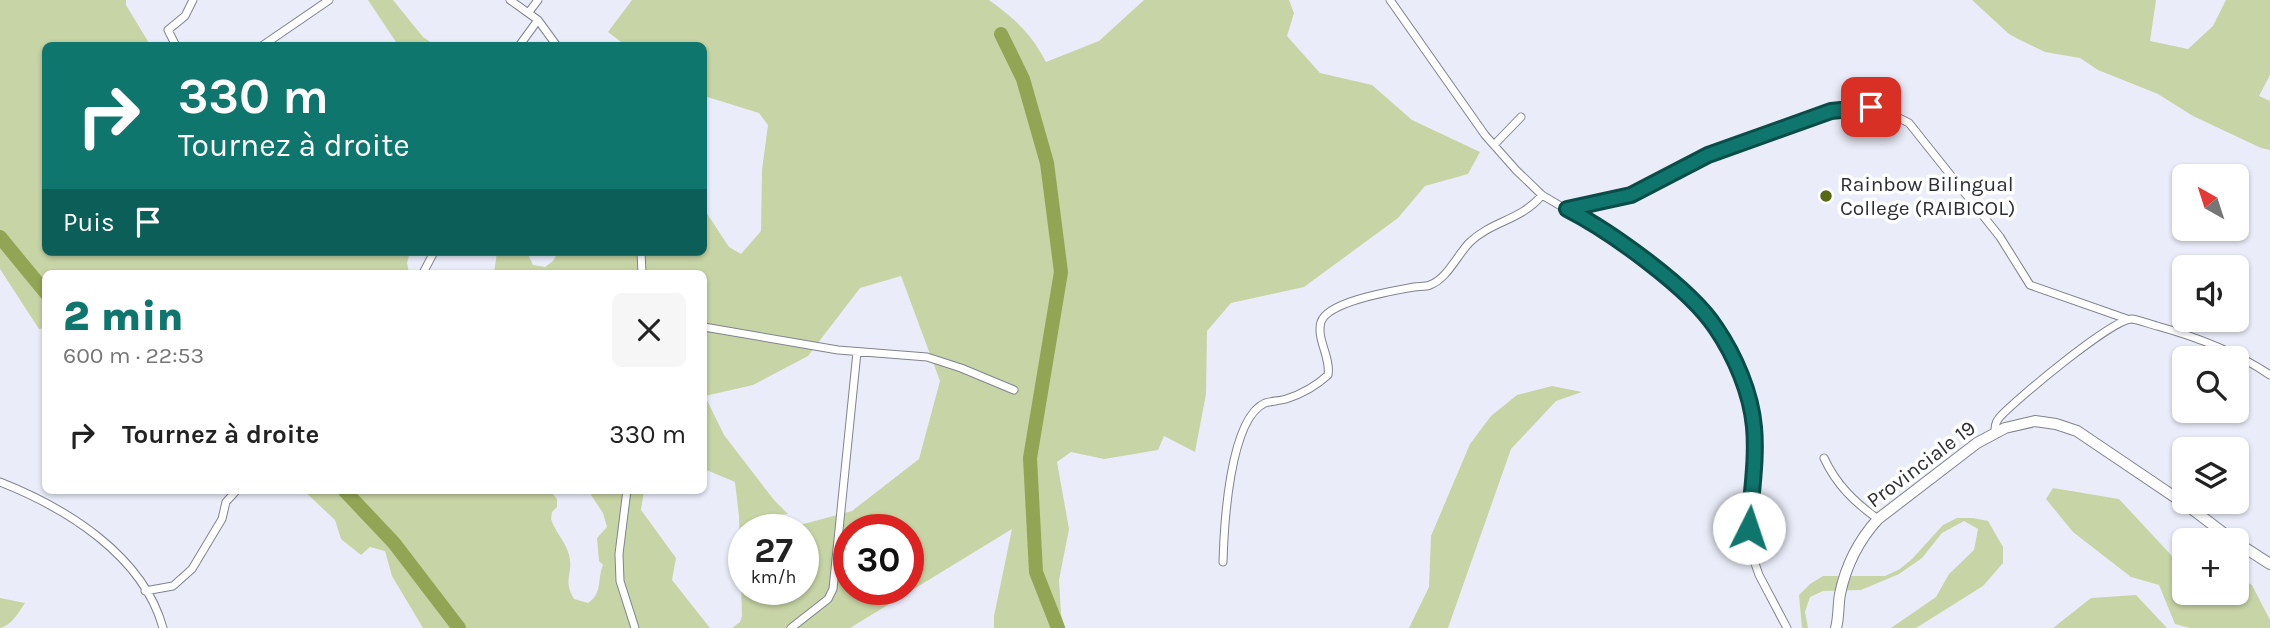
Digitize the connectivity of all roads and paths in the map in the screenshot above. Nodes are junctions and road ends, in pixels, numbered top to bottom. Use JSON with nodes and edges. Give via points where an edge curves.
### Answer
{"nodes":[{"id":1,"x":193,"y":0,"type":"edge"},
{"id":2,"x":313,"y":0,"type":"edge"},
{"id":3,"x":329,"y":0,"type":"edge"},
{"id":4,"x":510,"y":0,"type":"edge"},
{"id":5,"x":538,"y":0,"type":"edge"},
{"id":6,"x":1390,"y":0,"type":"edge"},
{"id":7,"x":318,"y":8,"type":"junction"},
{"id":8,"x":529,"y":12,"type":"junction"},
{"id":9,"x":538,"y":20,"type":"junction"},
{"id":10,"x":174,"y":42,"type":"edge"},
{"id":11,"x":268,"y":42,"type":"edge"},
{"id":12,"x":522,"y":42,"type":"edge"},
{"id":13,"x":554,"y":42,"type":"edge"},
{"id":14,"x":1521,"y":117,"type":"dead end"},
{"id":15,"x":1494,"y":145,"type":"junction"},
{"id":16,"x":1542,"y":195,"type":"junction"},
{"id":17,"x":1567,"y":209,"type":"junction"},
{"id":18,"x":2127,"y":319,"type":"junction"},
{"id":19,"x":707,"y":327,"type":"edge"},
{"id":20,"x":856,"y":352,"type":"junction"},
{"id":21,"x":2266,"y":369,"type":"edge"},
{"id":22,"x":2270,"y":375,"type":"edge"},
{"id":23,"x":1014,"y":390,"type":"dead end"},
{"id":24,"x":1995,"y":433,"type":"junction"},
{"id":25,"x":1824,"y":457,"type":"dead end"},
{"id":26,"x":0,"y":482,"type":"edge"},
{"id":27,"x":233,"y":494,"type":"edge"},
{"id":28,"x":626,"y":494,"type":"edge"},
{"id":29,"x":1878,"y":519,"type":"junction"},
{"id":30,"x":2218,"y":528,"type":"edge"},
{"id":31,"x":2249,"y":550,"type":"edge"},
{"id":32,"x":1223,"y":562,"type":"dead end"},
{"id":33,"x":2270,"y":564,"type":"edge"},
{"id":34,"x":145,"y":591,"type":"junction"},
{"id":35,"x":163,"y":628,"type":"edge"},
{"id":36,"x":635,"y":628,"type":"edge"},
{"id":37,"x":791,"y":628,"type":"edge"},
{"id":38,"x":1787,"y":628,"type":"edge"},
{"id":39,"x":1836,"y":628,"type":"edge"}],
"edges":[{"from":1,"to":10,"type":"street","via":[[186,16],[168,30]]},
{"from":2,"to":7,"type":"street"},
{"from":3,"to":7,"type":"street"},
{"from":4,"to":8,"type":"street"},
{"from":5,"to":8,"type":"street"},
{"from":6,"to":15,"type":"street"},
{"from":7,"to":11,"type":"street"},
{"from":8,"to":9,"type":"street"},
{"from":9,"to":12,"type":"street"},
{"from":9,"to":13,"type":"street"},
{"from":14,"to":15,"type":"street"},
{"from":15,"to":16,"type":"street"},
{"from":16,"to":17,"type":"street"},
{"from":16,"to":32,"type":"street","via":[[1518,216],[1471,241],[1430,285],[1328,311],[1320,333],[1328,375],[1303,393],[1255,410],[1238,445],[1230,473]]},
{"from":17,"to":18,"type":"street","via":[[1631,195],[1708,155],[1831,111],[1871,107],[1909,123],[2000,237],[2030,285]]},
{"from":17,"to":38,"type":"street","via":[[1618,240],[1689,296],[1716,326],[1731,354],[1754,424],[1750,549]]},
{"from":18,"to":21,"type":"street","via":[[2177,331]]},
{"from":18,"to":24,"type":"street","via":[[2038,384],[1998,419]]},
{"from":19,"to":20,"type":"street"},
{"from":20,"to":23,"type":"street","via":[[933,358]]},
{"from":20,"to":37,"type":"street","via":[[833,589]]},
{"from":21,"to":22,"type":"street"},
{"from":24,"to":29,"type":"main road","name":"Provinciale 19"},
{"from":24,"to":30,"type":"main road","name":"Provinciale 19","via":[[2035,421],[2077,431]]},
{"from":25,"to":29,"type":"street","via":[[1841,487]]},
{"from":26,"to":34,"type":"street","via":[[50,505],[105,543]]},
{"from":27,"to":34,"type":"street","via":[[191,569],[173,586]]},
{"from":28,"to":36,"type":"street","via":[[620,581]]},
{"from":29,"to":39,"type":"main road","name":"Provinciale 19","via":[[1850,561]]},
{"from":31,"to":33,"type":"main road","name":"Provinciale 19"},
{"from":34,"to":35,"type":"street"}]}
